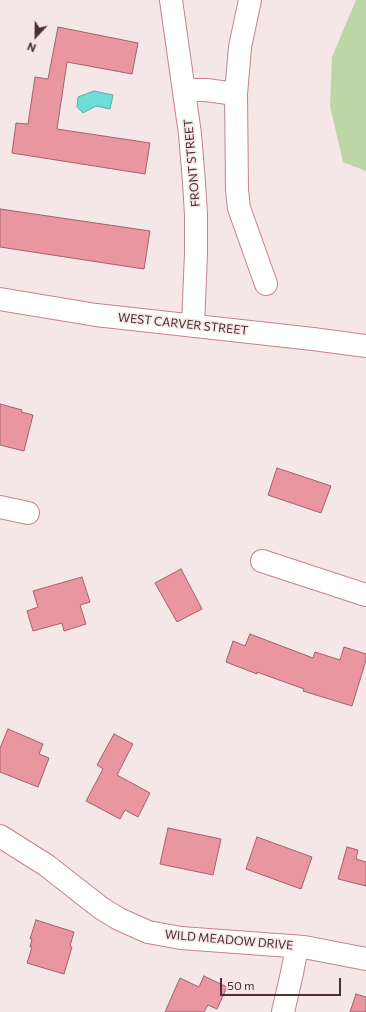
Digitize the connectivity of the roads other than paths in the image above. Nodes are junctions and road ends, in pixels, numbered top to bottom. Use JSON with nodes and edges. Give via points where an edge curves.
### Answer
{"nodes":[{"id":1,"x":171,"y":0,"type":"edge"},
{"id":2,"x":250,"y":0,"type":"edge"},
{"id":3,"x":184,"y":90,"type":"junction"},
{"id":4,"x":236,"y":94,"type":"junction"},
{"id":5,"x":266,"y":284,"type":"dead end"},
{"id":6,"x":0,"y":299,"type":"edge"},
{"id":7,"x":193,"y":326,"type":"junction"},
{"id":8,"x":366,"y":346,"type":"edge"},
{"id":9,"x":0,"y":507,"type":"edge"},
{"id":10,"x":28,"y":513,"type":"dead end"},
{"id":11,"x":262,"y":562,"type":"dead end"},
{"id":12,"x":366,"y":595,"type":"edge"},
{"id":13,"x":1,"y":837,"type":"edge"},
{"id":14,"x":296,"y":947,"type":"junction"},
{"id":15,"x":366,"y":959,"type":"edge"},
{"id":16,"x":283,"y":1012,"type":"edge"}],
"edges":[{"from":1,"to":3,"type":"street","name":"FRONT STREET"},
{"from":2,"to":4,"type":"street","via":[[240,47]]},
{"from":3,"to":4,"type":"street"},
{"from":3,"to":7,"type":"street","name":"FRONT STREET","via":[[196,215]]},
{"from":4,"to":5,"type":"street","via":[[237,190],[240,208]]},
{"from":6,"to":7,"type":"street","name":"WEST CARVER STREET","via":[[96,315]]},
{"from":7,"to":8,"type":"street","name":"WEST CARVER STREET"},
{"from":9,"to":10,"type":"street"},
{"from":11,"to":12,"type":"street"},
{"from":13,"to":14,"type":"street","name":"WILD MEADOW DRIVE","via":[[46,865],[101,908],[134,927],[181,938]]},
{"from":14,"to":15,"type":"street","name":"WILD MEADOW DRIVE"},
{"from":14,"to":16,"type":"street"}]}
